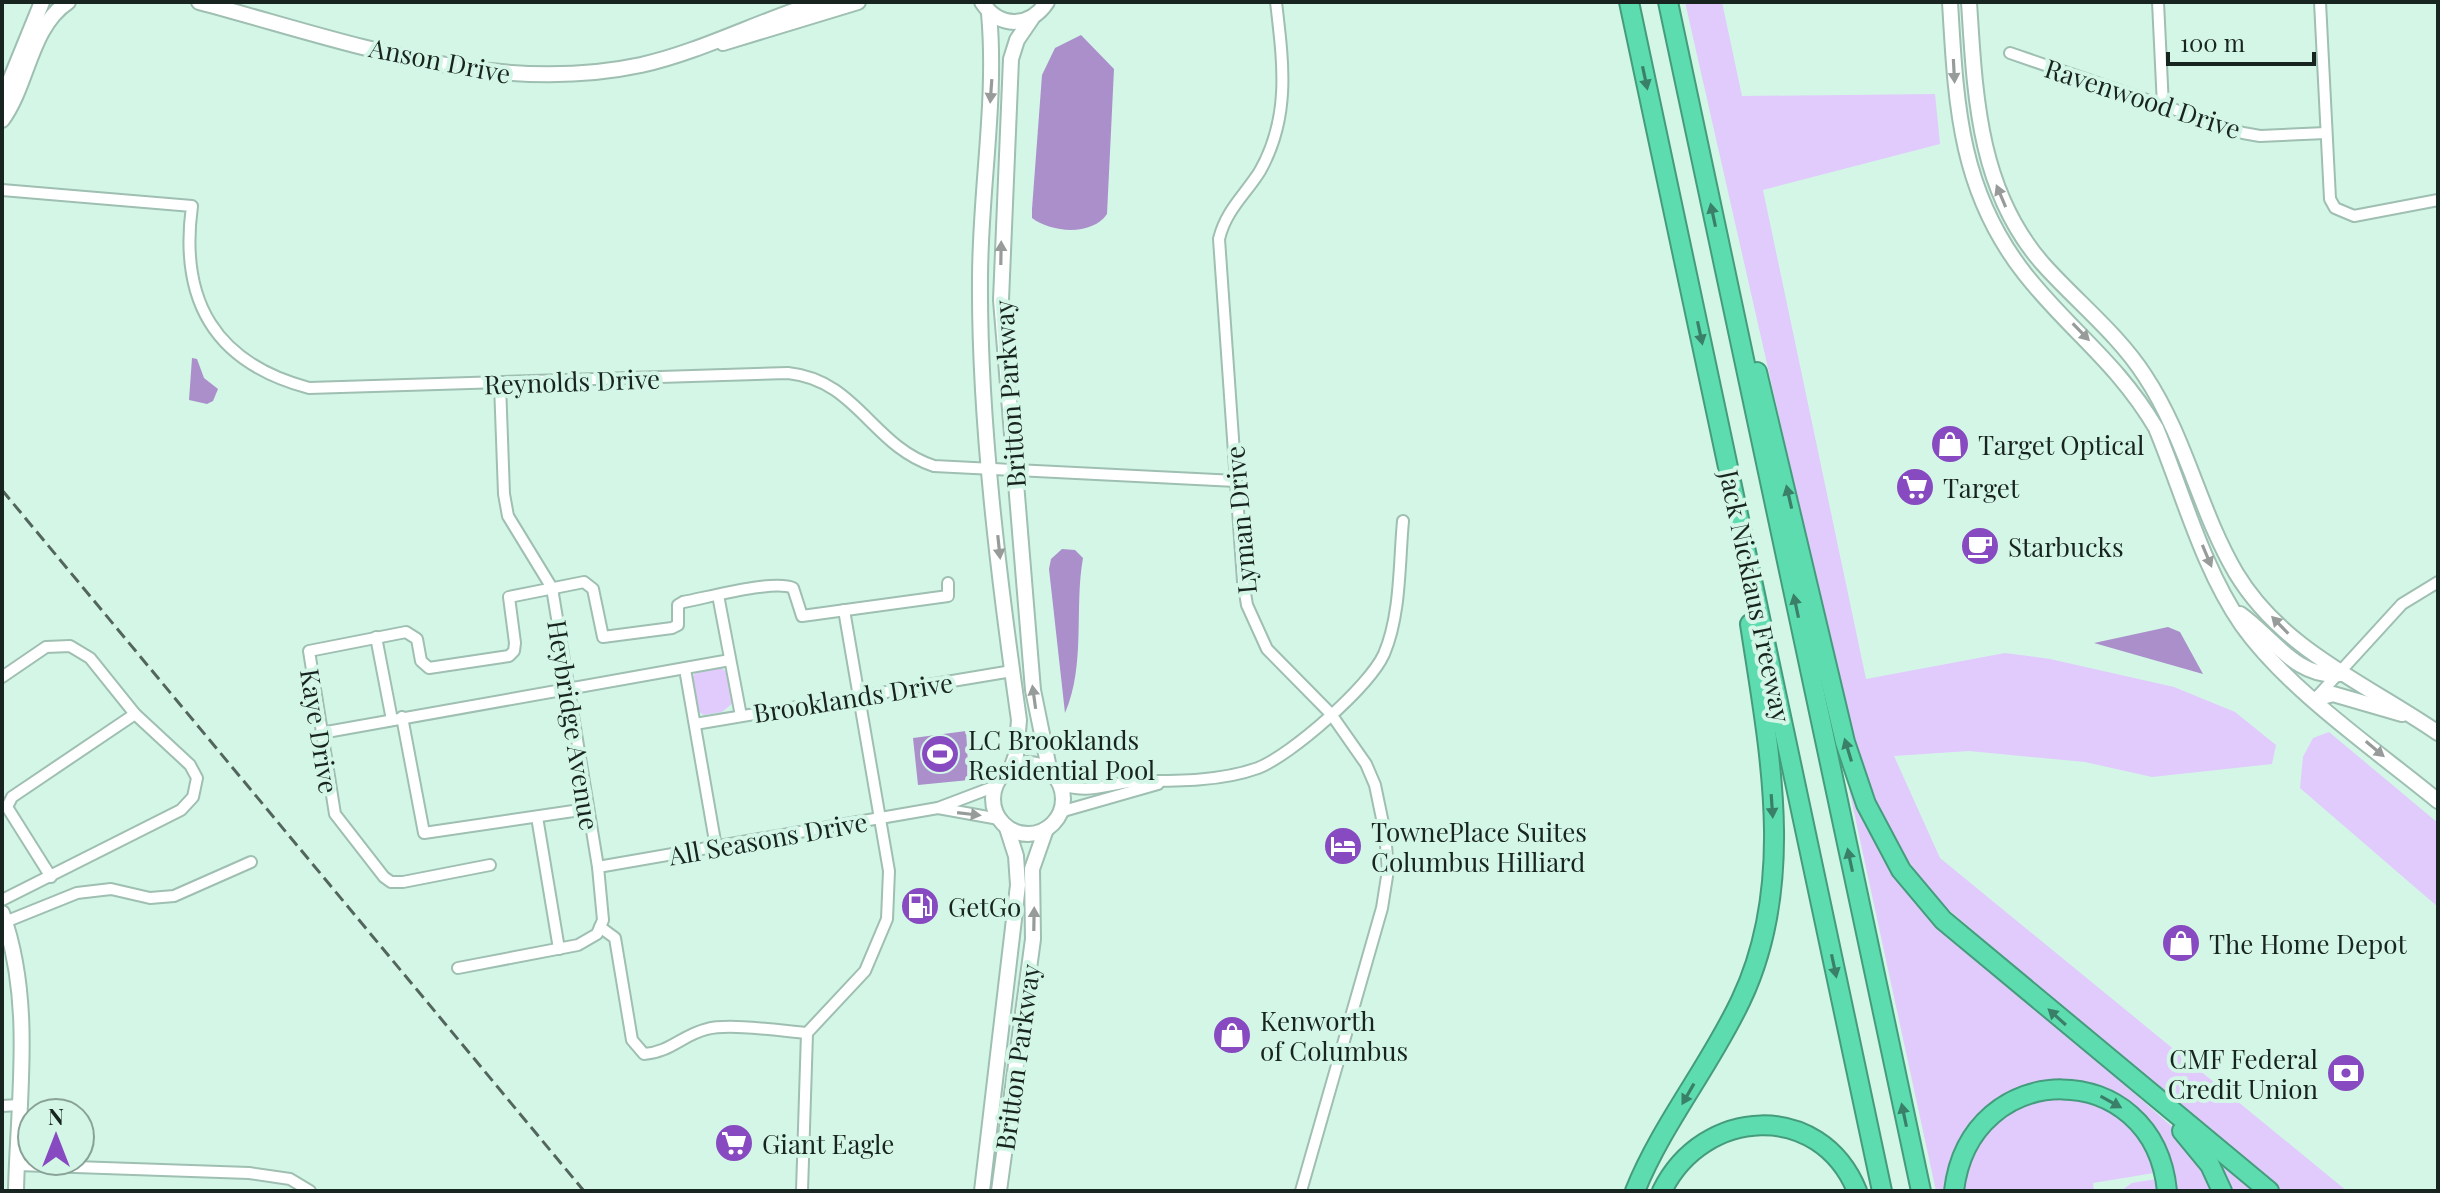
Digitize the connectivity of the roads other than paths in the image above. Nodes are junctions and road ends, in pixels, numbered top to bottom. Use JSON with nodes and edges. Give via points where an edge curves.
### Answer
{"nodes":[{"id":1,"x":42,"y":2,"type":"edge"},
{"id":2,"x":68,"y":2,"type":"edge"},
{"id":3,"x":199,"y":2,"type":"edge"},
{"id":4,"x":820,"y":2,"type":"edge"},
{"id":5,"x":858,"y":2,"type":"edge"},
{"id":6,"x":1276,"y":2,"type":"edge"},
{"id":7,"x":1629,"y":2,"type":"edge"},
{"id":8,"x":1668,"y":2,"type":"edge"},
{"id":9,"x":1950,"y":2,"type":"edge"},
{"id":10,"x":1969,"y":2,"type":"edge"},
{"id":11,"x":2158,"y":2,"type":"edge"},
{"id":12,"x":2320,"y":2,"type":"edge"},
{"id":13,"x":1049,"y":3,"type":"edge"},
{"id":14,"x":985,"y":8,"type":"edge"},
{"id":15,"x":1032,"y":18,"type":"junction"},
{"id":16,"x":684,"y":52,"type":"junction"},
{"id":17,"x":2010,"y":53,"type":"dead end"},
{"id":18,"x":2,"y":100,"type":"edge"},
{"id":19,"x":2163,"y":106,"type":"junction"},
{"id":20,"x":2,"y":120,"type":"edge"},
{"id":21,"x":2326,"y":133,"type":"junction"},
{"id":22,"x":2,"y":190,"type":"edge"},
{"id":23,"x":2438,"y":200,"type":"edge"},
{"id":24,"x":1721,"y":251,"type":"junction"},
{"id":25,"x":500,"y":384,"type":"junction"},
{"id":26,"x":1725,"y":452,"type":"junction"},
{"id":27,"x":991,"y":469,"type":"junction"},
{"id":28,"x":1014,"y":471,"type":"junction"},
{"id":29,"x":1236,"y":481,"type":"junction"},
{"id":30,"x":1403,"y":521,"type":"dead end"},
{"id":31,"x":2438,"y":582,"type":"edge"},
{"id":32,"x":948,"y":583,"type":"dead end"},
{"id":33,"x":552,"y":588,"type":"junction"},
{"id":34,"x":718,"y":595,"type":"junction"},
{"id":35,"x":844,"y":610,"type":"junction"},
{"id":36,"x":2233,"y":610,"type":"junction"},
{"id":37,"x":376,"y":637,"type":"junction"},
{"id":38,"x":730,"y":660,"type":"junction"},
{"id":39,"x":685,"y":669,"type":"junction"},
{"id":40,"x":1012,"y":671,"type":"junction"},
{"id":41,"x":2340,"y":674,"type":"junction"},
{"id":42,"x":2,"y":677,"type":"edge"},
{"id":43,"x":568,"y":688,"type":"junction"},
{"id":44,"x":858,"y":697,"type":"junction"},
{"id":45,"x":2315,"y":699,"type":"junction"},
{"id":46,"x":135,"y":714,"type":"junction"},
{"id":47,"x":1331,"y":714,"type":"junction"},
{"id":48,"x":741,"y":716,"type":"junction"},
{"id":49,"x":2415,"y":717,"type":"junction"},
{"id":50,"x":397,"y":718,"type":"junction"},
{"id":51,"x":695,"y":724,"type":"junction"},
{"id":52,"x":321,"y":733,"type":"junction"},
{"id":53,"x":2438,"y":733,"type":"edge"},
{"id":54,"x":1011,"y":769,"type":"junction"},
{"id":55,"x":1054,"y":778,"type":"junction"},
{"id":56,"x":1162,"y":782,"type":"junction"},
{"id":57,"x":996,"y":786,"type":"junction"},
{"id":58,"x":2438,"y":801,"type":"edge"},
{"id":59,"x":938,"y":808,"type":"junction"},
{"id":60,"x":587,"y":809,"type":"junction"},
{"id":61,"x":1060,"y":812,"type":"junction"},
{"id":62,"x":537,"y":817,"type":"junction"},
{"id":63,"x":878,"y":819,"type":"junction"},
{"id":64,"x":1003,"y":824,"type":"junction"},
{"id":65,"x":1046,"y":829,"type":"junction"},
{"id":66,"x":716,"y":847,"type":"junction"},
{"id":67,"x":251,"y":862,"type":"dead end"},
{"id":68,"x":490,"y":865,"type":"dead end"},
{"id":69,"x":598,"y":867,"type":"junction"},
{"id":70,"x":51,"y":877,"type":"junction"},
{"id":71,"x":2,"y":900,"type":"edge"},
{"id":72,"x":4,"y":918,"type":"edge"},
{"id":73,"x":600,"y":927,"type":"junction"},
{"id":74,"x":559,"y":949,"type":"junction"},
{"id":75,"x":458,"y":968,"type":"dead end"},
{"id":76,"x":807,"y":1033,"type":"junction"},
{"id":77,"x":2082,"y":1040,"type":"junction"},
{"id":78,"x":19,"y":1097,"type":"edge"},
{"id":79,"x":96,"y":1168,"type":"edge"},
{"id":80,"x":310,"y":1191,"type":"edge"},
{"id":81,"x":802,"y":1191,"type":"edge"},
{"id":82,"x":982,"y":1191,"type":"edge"},
{"id":83,"x":999,"y":1191,"type":"edge"},
{"id":84,"x":1301,"y":1191,"type":"edge"},
{"id":85,"x":1635,"y":1191,"type":"edge"},
{"id":86,"x":1662,"y":1191,"type":"edge"},
{"id":87,"x":1857,"y":1191,"type":"edge"},
{"id":88,"x":1882,"y":1191,"type":"edge"},
{"id":89,"x":1921,"y":1191,"type":"edge"},
{"id":90,"x":1954,"y":1191,"type":"edge"},
{"id":91,"x":2167,"y":1191,"type":"edge"},
{"id":92,"x":2222,"y":1191,"type":"edge"},
{"id":93,"x":2269,"y":1191,"type":"edge"}],
"edges":[{"from":1,"to":18,"type":"main road"},
{"from":2,"to":20,"type":"main road","via":[[48,21],[16,102]]},
{"from":3,"to":16,"type":"main road","name":"Anson Drive","via":[[499,75],[602,73]]},
{"from":4,"to":16,"type":"main road","name":"Anson Drive"},
{"from":5,"to":16,"type":"main road","name":"Anson Drive"},
{"from":6,"to":29,"type":"street","name":"Lyman Drive","via":[[1284,72],[1279,124],[1268,155],[1231,207],[1219,239]]},
{"from":7,"to":26,"type":"highway","name":"Jack Nicklaus Freeway","one_way":true},
{"from":24,"to":8,"type":"highway","name":"Jack Nicklaus Freeway","one_way":true},
{"from":9,"to":36,"type":"main road","one_way":true,"via":[[1961,139],[1993,225],[2027,276],[2110,362],[2143,406]]},
{"from":41,"to":10,"type":"main road","one_way":true,"via":[[2292,638],[2237,574],[2173,420],[2143,372],[2041,262],[2009,215],[1985,154],[1978,119]]},
{"from":11,"to":19,"type":"street"},
{"from":12,"to":21,"type":"street"},
{"from":13,"to":15,"type":"main road","name":"Britton Parkway"},
{"from":14,"to":15,"type":"main road","via":[[1010,23]]},
{"from":14,"to":27,"type":"main road","name":"Britton Parkway","one_way":true,"via":[[993,54],[980,280]]},
{"from":28,"to":15,"type":"main road","name":"Britton Parkway","one_way":true,"via":[[1001,300],[1002,208],[1011,59]]},
{"from":17,"to":19,"type":"street","name":"Ravenwood Drive"},
{"from":19,"to":21,"type":"street","name":"Ravenwood Drive","via":[[2251,134]]},
{"from":21,"to":23,"type":"street","via":[[2330,199],[2343,214]]},
{"from":22,"to":25,"type":"street","name":"Reynolds Drive","via":[[192,206],[186,247],[205,312],[248,363],[287,382],[334,389]]},
{"from":77,"to":24,"type":"highway","one_way":true,"via":[[1943,920],[1901,870],[1866,804],[1845,742],[1767,406]]},
{"from":89,"to":24,"type":"highway","name":"Jack Nicklaus Freeway","one_way":true},
{"from":25,"to":27,"type":"street","name":"Reynolds Drive","via":[[801,374],[839,390],[881,434],[912,457],[934,466]]},
{"from":25,"to":33,"type":"street","name":"Heybridge Avenue","via":[[508,516]]},
{"from":26,"to":85,"type":"highway","one_way":true,"via":[[1767,742],[1772,901],[1741,1001]]},
{"from":26,"to":88,"type":"highway","name":"Jack Nicklaus Freeway","one_way":true},
{"from":27,"to":28,"type":"street","name":"Reynolds Drive"},
{"from":27,"to":40,"type":"main road","name":"Britton Parkway","one_way":true},
{"from":28,"to":29,"type":"street","name":"Reynolds Drive"},
{"from":55,"to":28,"type":"main road","name":"Britton Parkway","one_way":true,"via":[[1033,690]]},
{"from":29,"to":47,"type":"street","name":"Lyman Drive","via":[[1243,581],[1258,634]]},
{"from":30,"to":47,"type":"street","via":[[1393,622],[1384,653]]},
{"from":31,"to":41,"type":"street","via":[[2402,604]]},
{"from":32,"to":35,"type":"street","via":[[948,596]]},
{"from":33,"to":34,"type":"street","via":[[590,584],[603,637],[672,628],[678,625],[678,605]]},
{"from":33,"to":37,"type":"street","via":[[509,597],[515,643],[509,656],[429,668],[421,661],[413,634]]},
{"from":33,"to":43,"type":"street","name":"Heybridge Avenue"},
{"from":34,"to":35,"type":"street","via":[[787,585],[797,592],[802,616]]},
{"from":34,"to":38,"type":"street"},
{"from":35,"to":44,"type":"street"},
{"from":36,"to":41,"type":"main road","via":[[2299,665],[2324,676]]},
{"from":36,"to":45,"type":"main road","via":[[2264,652]]},
{"from":37,"to":50,"type":"street"},
{"from":37,"to":52,"type":"street","name":"Kaye Drive","via":[[309,651]]},
{"from":38,"to":39,"type":"street"},
{"from":38,"to":48,"type":"street"},
{"from":39,"to":43,"type":"street"},
{"from":39,"to":51,"type":"street"},
{"from":40,"to":44,"type":"street","name":"Brooklands Drive"},
{"from":40,"to":54,"type":"main road","name":"Britton Parkway","via":[[1019,734]]},
{"from":41,"to":45,"type":"street"},
{"from":41,"to":49,"type":"main road"},
{"from":42,"to":46,"type":"street","via":[[46,647],[70,646],[90,658]]},
{"from":43,"to":50,"type":"street"},
{"from":43,"to":60,"type":"street","name":"Heybridge Avenue"},
{"from":44,"to":48,"type":"street","name":"Brooklands Drive"},
{"from":44,"to":63,"type":"street"},
{"from":45,"to":49,"type":"main road","via":[[2333,694]]},
{"from":45,"to":58,"type":"main road","one_way":true},
{"from":46,"to":70,"type":"street","via":[[12,797],[7,807]]},
{"from":46,"to":70,"type":"street","via":[[190,765],[197,778],[193,797],[181,810]]},
{"from":47,"to":56,"type":"street","via":[[1260,767]]},
{"from":47,"to":84,"type":"street","name":"Lyman Drive","via":[[1355,745],[1375,785],[1388,870]]},
{"from":48,"to":51,"type":"street","name":"Brooklands Drive"},
{"from":49,"to":53,"type":"main road"},
{"from":50,"to":52,"type":"street"},
{"from":50,"to":62,"type":"street","via":[[424,833]]},
{"from":51,"to":66,"type":"street"},
{"from":52,"to":68,"type":"street","name":"Kaye Drive","via":[[335,814],[384,877],[403,882]]},
{"from":54,"to":55,"type":"main road","via":[[1027,765]]},
{"from":54,"to":57,"type":"main road"},
{"from":55,"to":56,"type":"street","via":[[1083,790]]},
{"from":55,"to":61,"type":"main road","via":[[1062,793]]},
{"from":56,"to":61,"type":"street"},
{"from":57,"to":59,"type":"street","name":"All Seasons Drive"},
{"from":57,"to":64,"type":"main road","via":[[993,798]]},
{"from":59,"to":63,"type":"street","name":"All Seasons Drive"},
{"from":59,"to":64,"type":"street","name":"All Seasons Drive","one_way":true},
{"from":60,"to":62,"type":"street"},
{"from":60,"to":69,"type":"street","name":"Heybridge Avenue"},
{"from":61,"to":65,"type":"main road"},
{"from":62,"to":74,"type":"street"},
{"from":63,"to":66,"type":"street","name":"All Seasons Drive"},
{"from":63,"to":76,"type":"street","via":[[889,871],[887,919],[865,971]]},
{"from":64,"to":65,"type":"main road","via":[[1027,834]]},
{"from":64,"to":82,"type":"main road","name":"Britton Parkway","via":[[1016,856],[1018,885]]},
{"from":83,"to":65,"type":"main road","name":"Britton Parkway","one_way":true,"via":[[1033,939],[1032,869]]},
{"from":66,"to":69,"type":"street","name":"All Seasons Drive"},
{"from":67,"to":72,"type":"street","via":[[174,896],[150,898],[111,889],[77,893]]},
{"from":69,"to":73,"type":"street","name":"Heybridge Avenue"},
{"from":70,"to":71,"type":"street"},
{"from":72,"to":78,"type":"main road","via":[[19,989]]},
{"from":73,"to":74,"type":"street","via":[[590,940]]},
{"from":73,"to":76,"type":"street","via":[[615,938],[632,1040],[644,1054],[664,1052],[709,1028]]},
{"from":74,"to":75,"type":"street"},
{"from":76,"to":81,"type":"street"},
{"from":77,"to":92,"type":"highway","via":[[2194,1142]]},
{"from":77,"to":93,"type":"highway"},
{"from":79,"to":80,"type":"street","via":[[249,1173],[290,1179]]},
{"from":86,"to":87,"type":"highway","via":[[1670,1174],[1699,1144],[1750,1125],[1795,1131],[1820,1143]]},
{"from":90,"to":91,"type":"highway","one_way":true,"via":[[1965,1147],[1981,1123],[2018,1097],[2063,1088],[2106,1098],[2140,1124],[2161,1159]]}]}
